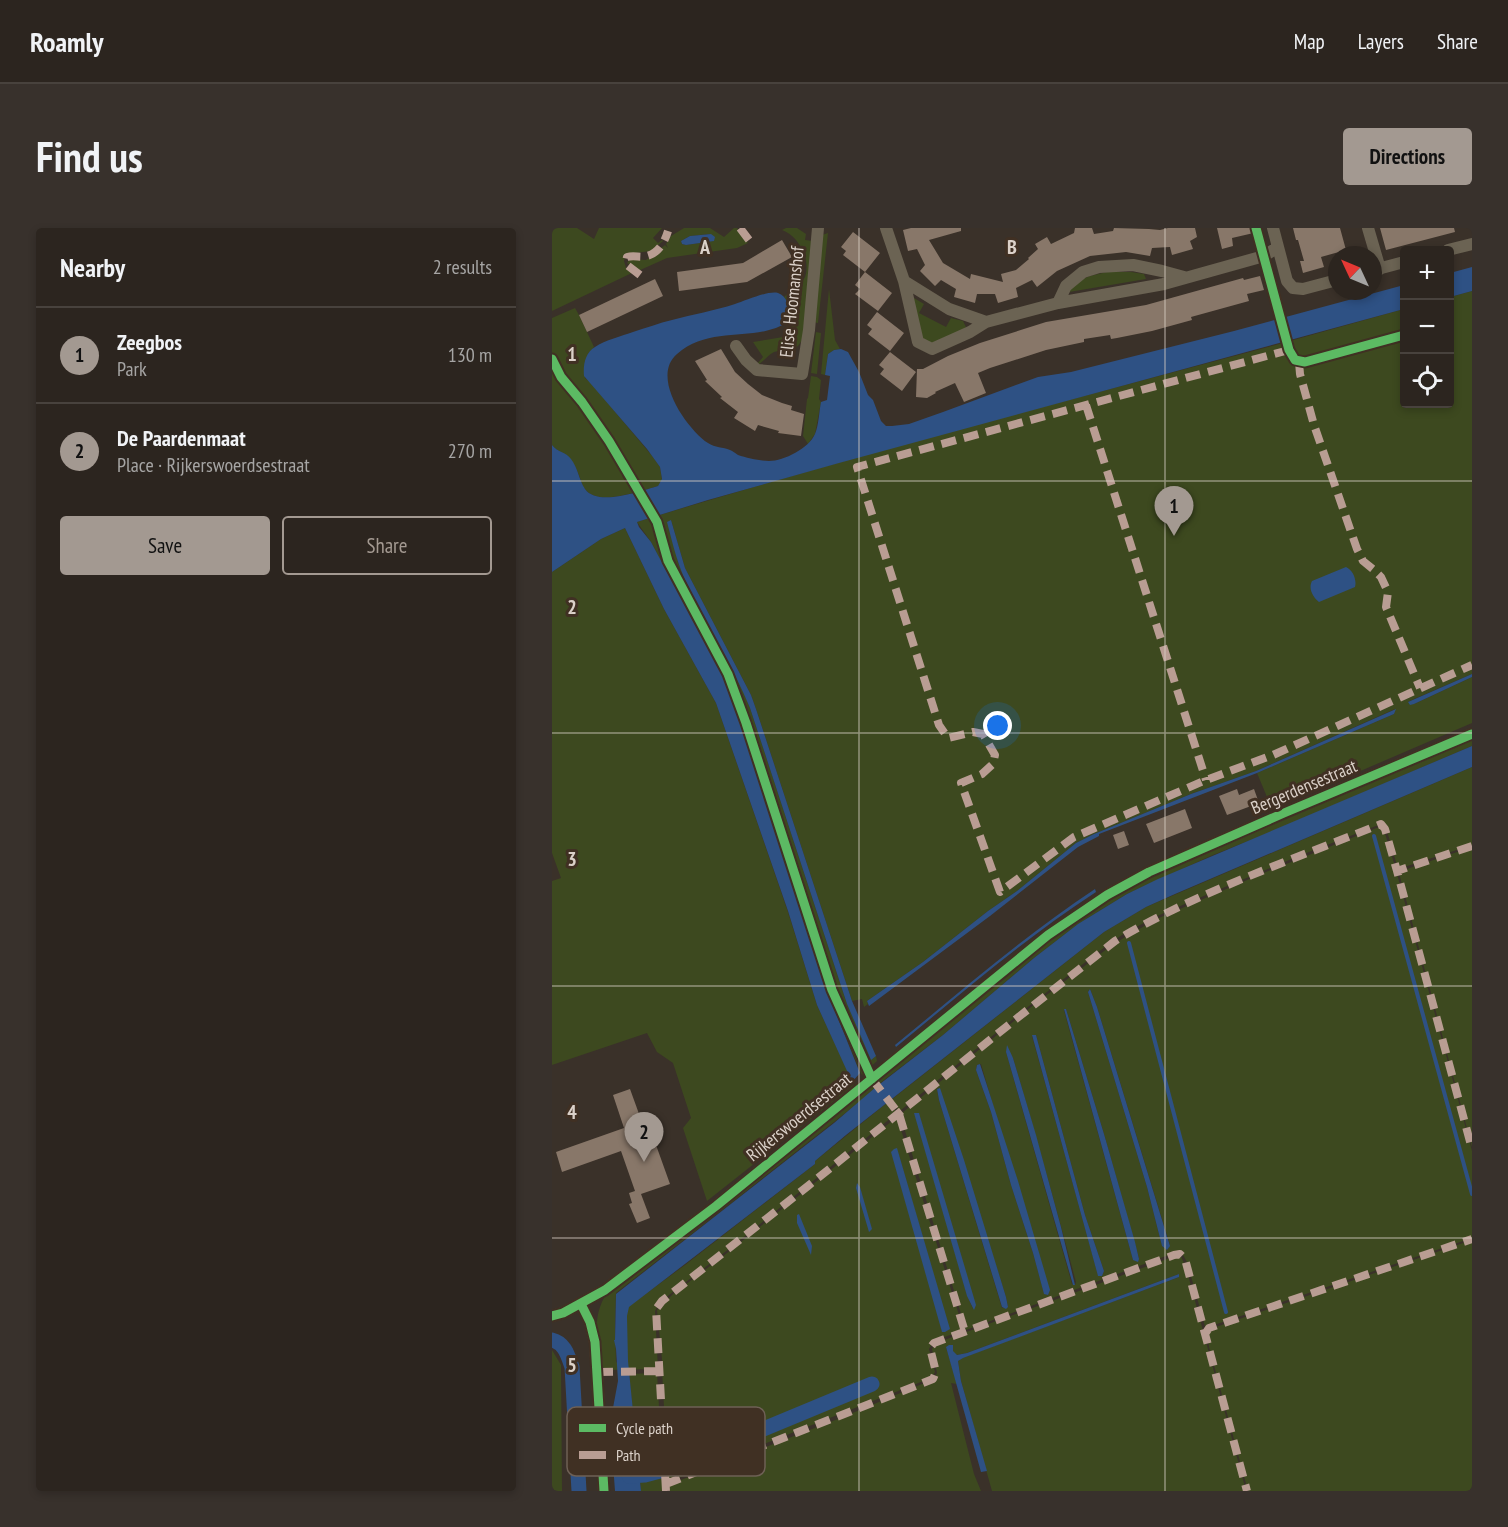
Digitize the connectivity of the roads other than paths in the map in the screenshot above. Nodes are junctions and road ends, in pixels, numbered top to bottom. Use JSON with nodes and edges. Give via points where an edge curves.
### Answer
{"nodes":[{"id":1,"x":818,"y":228,"type":"edge"},
{"id":2,"x":886,"y":228,"type":"edge"},
{"id":3,"x":1273,"y":228,"type":"edge"},
{"id":4,"x":1368,"y":228,"type":"edge"},
{"id":5,"x":1472,"y":244,"type":"edge"},
{"id":6,"x":1278,"y":246,"type":"junction"},
{"id":7,"x":1371,"y":246,"type":"edge"},
{"id":8,"x":1454,"y":248,"type":"edge"},
{"id":9,"x":1400,"y":263,"type":"edge"},
{"id":10,"x":1382,"y":268,"type":"edge"},
{"id":11,"x":1184,"y":277,"type":"junction"},
{"id":12,"x":904,"y":281,"type":"junction"},
{"id":13,"x":1328,"y":282,"type":"edge"},
{"id":14,"x":1058,"y":303,"type":"junction"},
{"id":15,"x":986,"y":322,"type":"junction"},
{"id":16,"x":736,"y":346,"type":"dead end"},
{"id":17,"x":1472,"y":734,"type":"edge"},
{"id":18,"x":1149,"y":873,"type":"joint"},
{"id":19,"x":581,"y":1304,"type":"junction"},
{"id":20,"x":552,"y":1317,"type":"edge"},
{"id":21,"x":599,"y":1407,"type":"edge"},
{"id":22,"x":603,"y":1476,"type":"edge"},
{"id":23,"x":604,"y":1491,"type":"edge"}],
"edges":[{"from":1,"to":16,"type":"street","name":"Elise Hoomanshof","via":[[802,374],[757,370]]},
{"from":2,"to":12,"type":"street"},
{"from":3,"to":6,"type":"street"},
{"from":4,"to":7,"type":"street"},
{"from":5,"to":8,"type":"street"},
{"from":6,"to":11,"type":"street","via":[[1263,256]]},
{"from":6,"to":13,"type":"street","via":[[1287,281],[1293,288]]},
{"from":9,"to":10,"type":"street"},
{"from":11,"to":14,"type":"street"},
{"from":11,"to":14,"type":"street","via":[[1133,265],[1099,267],[1083,272],[1066,286]]},
{"from":12,"to":15,"type":"street","via":[[949,309]]},
{"from":12,"to":15,"type":"street","via":[[918,342],[932,349]]},
{"from":14,"to":15,"type":"street"},
{"from":17,"to":18,"type":"street","name":"Bergerdensestraat"},
{"from":18,"to":19,"type":"street","name":"Rijkerswoerdsestraat","via":[[1107,895],[1048,935],[716,1206]]},
{"from":19,"to":20,"type":"street","name":"Rijkerswoerdsestraat"},
{"from":19,"to":21,"type":"street","via":[[595,1342]]},
{"from":22,"to":23,"type":"street"}]}
